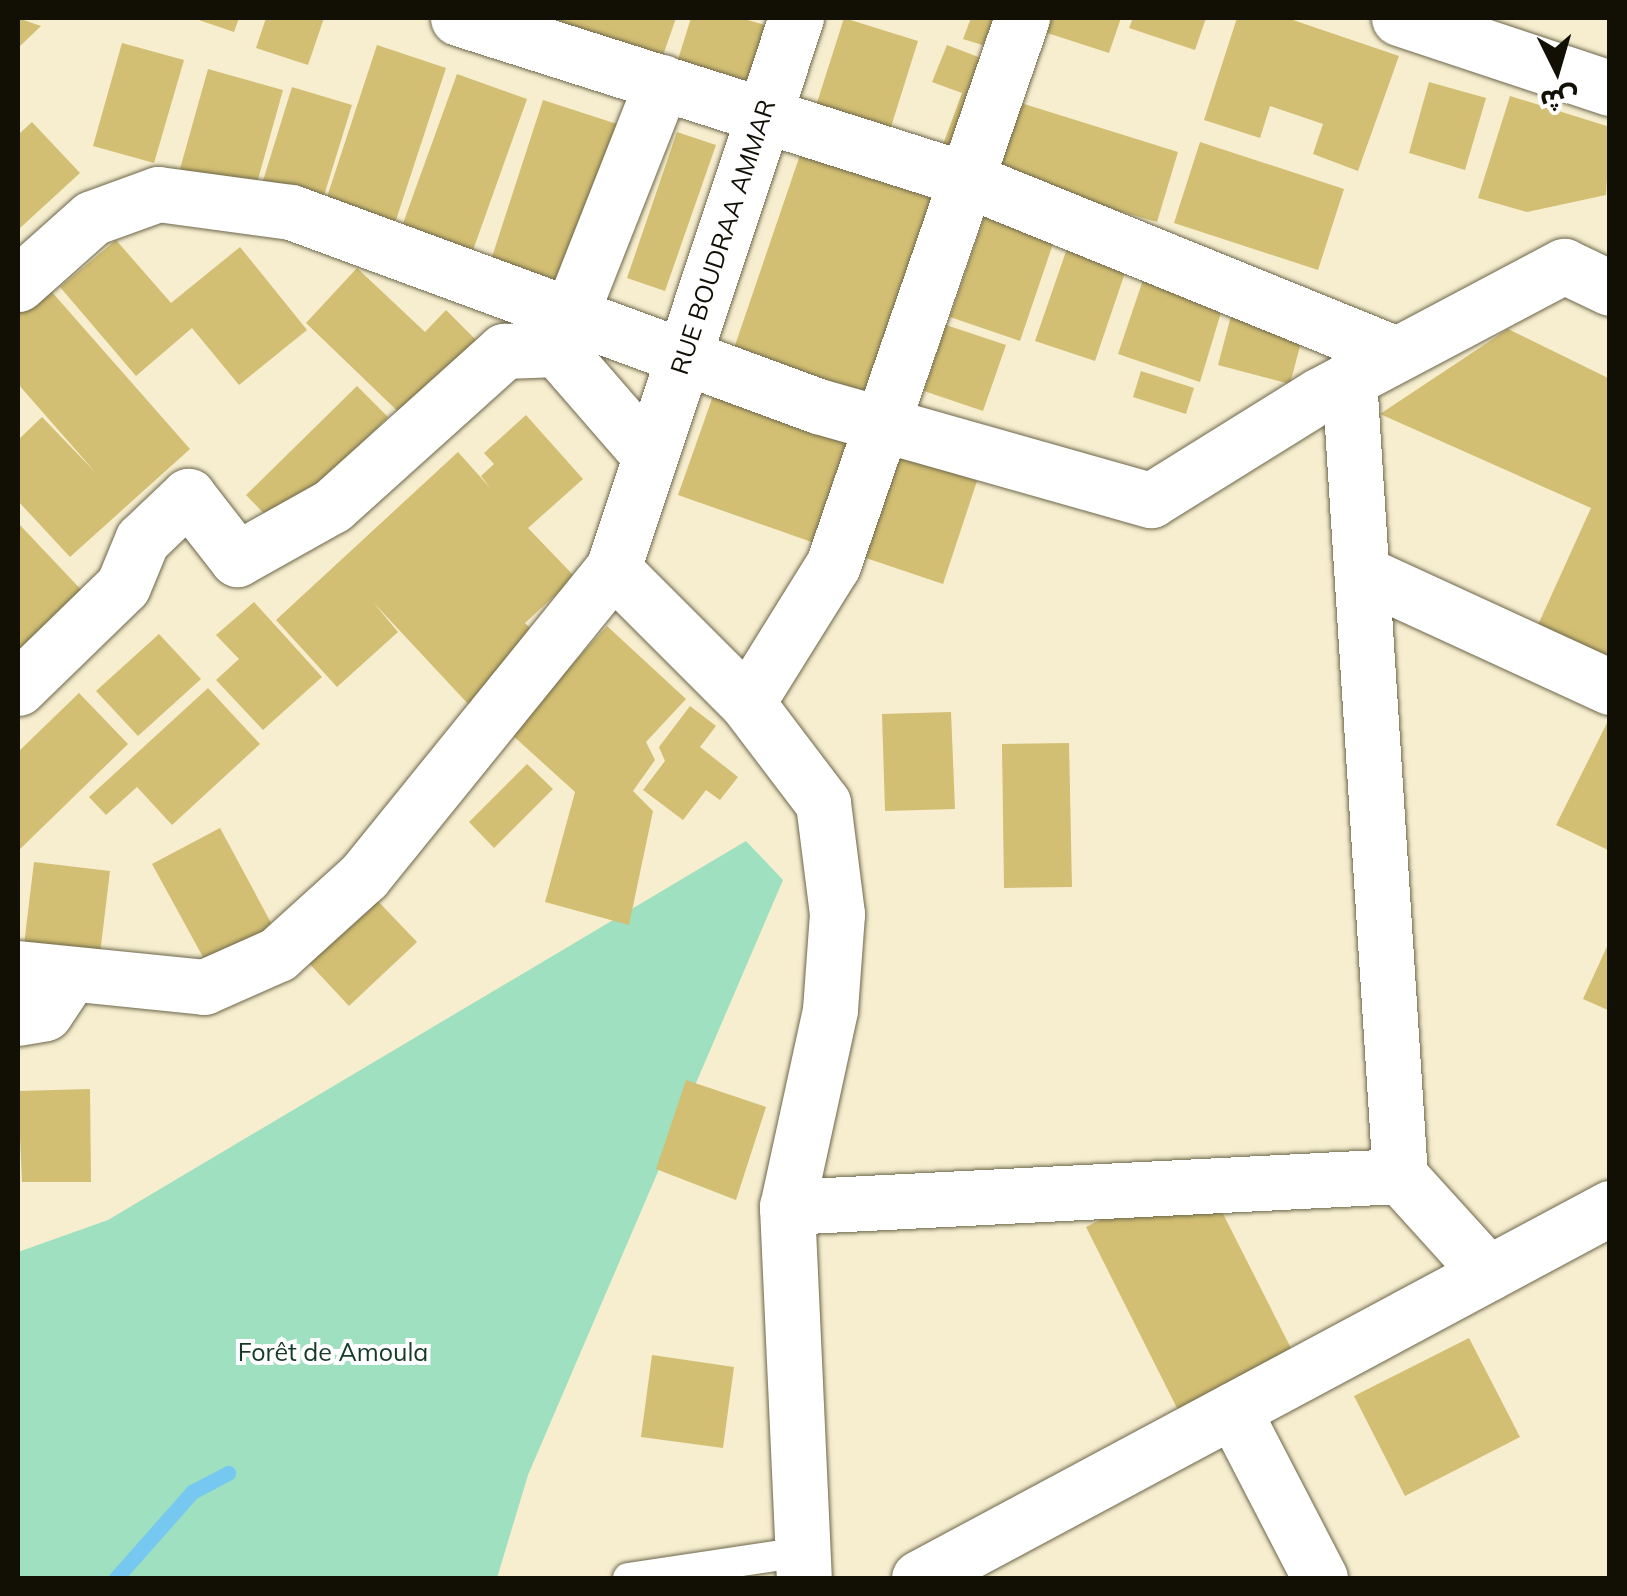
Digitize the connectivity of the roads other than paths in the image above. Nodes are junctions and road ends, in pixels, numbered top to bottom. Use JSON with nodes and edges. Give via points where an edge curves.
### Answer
{"nodes":[{"id":1,"x":458,"y":18,"type":"edge"},
{"id":2,"x":796,"y":18,"type":"edge"},
{"id":3,"x":1022,"y":18,"type":"edge"},
{"id":4,"x":1399,"y":18,"type":"edge"},
{"id":5,"x":662,"y":82,"type":"junction"},
{"id":6,"x":1610,"y":88,"type":"edge"},
{"id":7,"x":764,"y":113,"type":"junction"},
{"id":8,"x":968,"y":180,"type":"junction"},
{"id":9,"x":18,"y":284,"type":"edge"},
{"id":10,"x":1610,"y":288,"type":"edge"},
{"id":11,"x":566,"y":334,"type":"junction"},
{"id":12,"x":685,"y":352,"type":"junction"},
{"id":13,"x":1372,"y":366,"type":"junction"},
{"id":14,"x":884,"y":426,"type":"junction"},
{"id":15,"x":650,"y":456,"type":"junction"},
{"id":16,"x":613,"y":568,"type":"junction"},
{"id":17,"x":1362,"y":574,"type":"junction"},
{"id":18,"x":1610,"y":687,"type":"edge"},
{"id":19,"x":18,"y":688,"type":"edge"},
{"id":20,"x":747,"y":703,"type":"junction"},
{"id":21,"x":43,"y":972,"type":"edge"},
{"id":22,"x":18,"y":1018,"type":"edge"},
{"id":23,"x":1400,"y":1176,"type":"junction"},
{"id":24,"x":787,"y":1207,"type":"junction"},
{"id":25,"x":1610,"y":1208,"type":"edge"},
{"id":26,"x":1488,"y":1273,"type":"junction"},
{"id":27,"x":1233,"y":1410,"type":"junction"},
{"id":28,"x":803,"y":1565,"type":"edge"},
{"id":29,"x":628,"y":1578,"type":"edge"},
{"id":30,"x":919,"y":1578,"type":"edge"},
{"id":31,"x":1320,"y":1578,"type":"edge"}],
"edges":[{"from":1,"to":5,"type":"street"},
{"from":2,"to":7,"type":"street","name":"RUE BOUDRAA AMMAR"},
{"from":3,"to":8,"type":"street"},
{"from":4,"to":6,"type":"street"},
{"from":5,"to":7,"type":"street"},
{"from":5,"to":11,"type":"street"},
{"from":7,"to":8,"type":"street"},
{"from":7,"to":12,"type":"street","name":"RUE BOUDRAA AMMAR"},
{"from":8,"to":13,"type":"street"},
{"from":8,"to":14,"type":"street"},
{"from":9,"to":11,"type":"street","via":[[92,218],[158,194],[291,212]]},
{"from":10,"to":13,"type":"street","via":[[1564,266]]},
{"from":11,"to":12,"type":"street"},
{"from":11,"to":15,"type":"street"},
{"from":11,"to":19,"type":"street","via":[[504,351],[332,506],[237,559],[188,496],[142,540],[123,586]]},
{"from":12,"to":14,"type":"street"},
{"from":12,"to":15,"type":"street","name":"RUE BOUDRAA AMMAR"},
{"from":13,"to":14,"type":"street","via":[[1151,500]]},
{"from":13,"to":17,"type":"street"},
{"from":14,"to":20,"type":"street","via":[[833,565]]},
{"from":15,"to":16,"type":"street","name":"RUE BOUDRAA AMMAR"},
{"from":16,"to":20,"type":"street"},
{"from":16,"to":21,"type":"street","via":[[364,876],[278,954],[204,988]]},
{"from":17,"to":18,"type":"street"},
{"from":17,"to":23,"type":"street"},
{"from":20,"to":24,"type":"street","via":[[824,803],[837,914],[830,1010]]},
{"from":21,"to":22,"type":"street","via":[[44,1013]]},
{"from":23,"to":24,"type":"street"},
{"from":23,"to":26,"type":"street"},
{"from":24,"to":28,"type":"street"},
{"from":25,"to":26,"type":"street"},
{"from":26,"to":27,"type":"street"},
{"from":27,"to":30,"type":"street"},
{"from":27,"to":31,"type":"street"},
{"from":28,"to":29,"type":"lane"}]}
